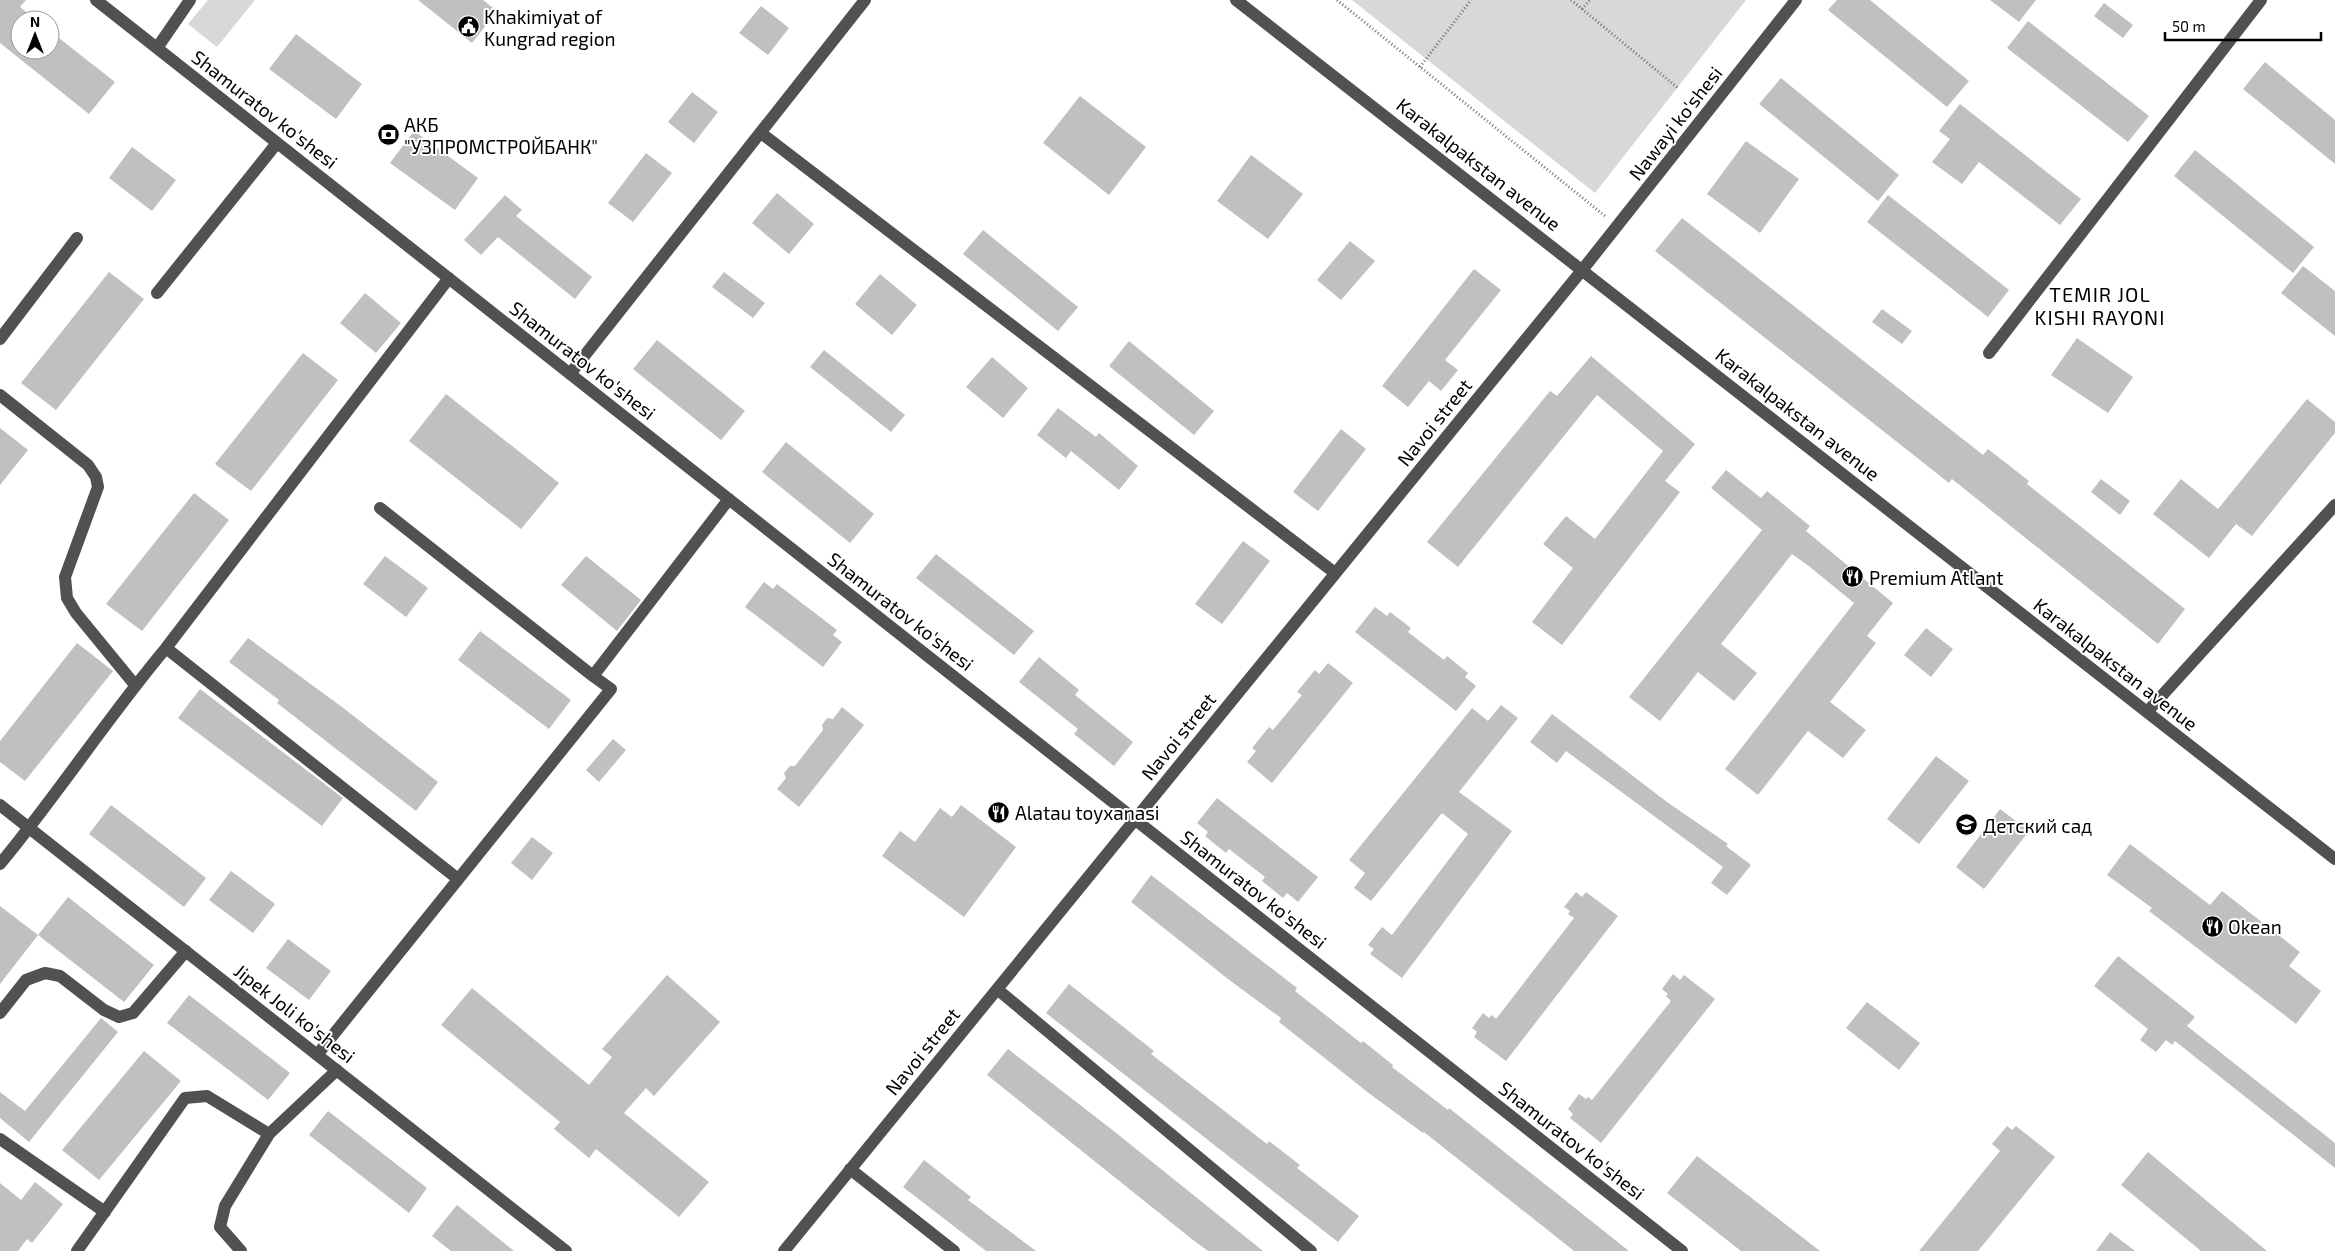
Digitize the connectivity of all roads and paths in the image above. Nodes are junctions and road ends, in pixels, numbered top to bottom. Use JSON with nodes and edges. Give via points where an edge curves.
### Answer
{"nodes":[{"id":1,"x":96,"y":0,"type":"edge"},
{"id":2,"x":190,"y":0,"type":"edge"},
{"id":3,"x":865,"y":0,"type":"edge"},
{"id":4,"x":1236,"y":0,"type":"edge"},
{"id":5,"x":1337,"y":0,"type":"edge"},
{"id":6,"x":1471,"y":0,"type":"edge"},
{"id":7,"x":1571,"y":0,"type":"edge"},
{"id":8,"x":1590,"y":0,"type":"edge"},
{"id":9,"x":1796,"y":0,"type":"edge"},
{"id":10,"x":2261,"y":0,"type":"edge"},
{"id":11,"x":1582,"y":10,"type":"junction"},
{"id":12,"x":157,"y":48,"type":"junction"},
{"id":13,"x":1420,"y":67,"type":"junction"},
{"id":14,"x":1678,"y":88,"type":"dead end"},
{"id":15,"x":761,"y":132,"type":"junction"},
{"id":16,"x":277,"y":143,"type":"junction"},
{"id":17,"x":1617,"y":226,"type":"junction"},
{"id":18,"x":77,"y":238,"type":"dead end"},
{"id":19,"x":1583,"y":269,"type":"junction"},
{"id":20,"x":449,"y":278,"type":"junction"},
{"id":21,"x":157,"y":293,"type":"dead end"},
{"id":22,"x":0,"y":339,"type":"edge"},
{"id":23,"x":1989,"y":353,"type":"dead end"},
{"id":24,"x":570,"y":374,"type":"junction"},
{"id":25,"x":0,"y":395,"type":"edge"},
{"id":26,"x":729,"y":499,"type":"junction"},
{"id":27,"x":2335,"y":505,"type":"edge"},
{"id":28,"x":380,"y":508,"type":"dead end"},
{"id":29,"x":1335,"y":572,"type":"junction"},
{"id":30,"x":166,"y":648,"type":"junction"},
{"id":31,"x":593,"y":676,"type":"junction"},
{"id":32,"x":135,"y":685,"type":"junction"},
{"id":33,"x":2147,"y":712,"type":"junction"},
{"id":34,"x":0,"y":805,"type":"edge"},
{"id":35,"x":1135,"y":819,"type":"junction"},
{"id":36,"x":30,"y":828,"type":"junction"},
{"id":37,"x":2335,"y":859,"type":"edge"},
{"id":38,"x":0,"y":864,"type":"edge"},
{"id":39,"x":458,"y":879,"type":"junction"},
{"id":40,"x":186,"y":951,"type":"junction"},
{"id":41,"x":997,"y":989,"type":"junction"},
{"id":42,"x":0,"y":1013,"type":"edge"},
{"id":43,"x":317,"y":1054,"type":"junction"},
{"id":44,"x":337,"y":1070,"type":"junction"},
{"id":45,"x":269,"y":1134,"type":"junction"},
{"id":46,"x":0,"y":1139,"type":"edge"},
{"id":47,"x":850,"y":1169,"type":"junction"},
{"id":48,"x":105,"y":1212,"type":"junction"},
{"id":49,"x":234,"y":1249,"type":"edge"},
{"id":50,"x":77,"y":1251,"type":"edge"},
{"id":51,"x":566,"y":1251,"type":"edge"},
{"id":52,"x":784,"y":1251,"type":"edge"},
{"id":53,"x":954,"y":1251,"type":"edge"},
{"id":54,"x":1311,"y":1251,"type":"edge"},
{"id":55,"x":1682,"y":1251,"type":"edge"}],
"edges":[{"from":1,"to":12,"type":"street","name":"Shamuratov ko'shesi"},
{"from":2,"to":12,"type":"street"},
{"from":3,"to":15,"type":"street"},
{"from":4,"to":19,"type":"street","name":"Karakalpakstan avenue"},
{"from":5,"to":13,"type":"path"},
{"from":6,"to":13,"type":"path"},
{"from":7,"to":11,"type":"path"},
{"from":8,"to":11,"type":"path"},
{"from":9,"to":17,"type":"street","name":"Nawayi ko'shesi"},
{"from":10,"to":23,"type":"street"},
{"from":11,"to":14,"type":"path"},
{"from":12,"to":16,"type":"street","name":"Shamuratov ko'shesi"},
{"from":13,"to":17,"type":"path"},
{"from":15,"to":24,"type":"street"},
{"from":15,"to":29,"type":"street"},
{"from":16,"to":20,"type":"street","name":"Shamuratov ko'shesi"},
{"from":16,"to":21,"type":"street"},
{"from":17,"to":19,"type":"street","name":"Nawayi ko'shesi"},
{"from":18,"to":22,"type":"street"},
{"from":19,"to":29,"type":"street","name":"Navoi street"},
{"from":19,"to":33,"type":"street","name":"Karakalpakstan avenue"},
{"from":20,"to":24,"type":"street","name":"Shamuratov ko'shesi"},
{"from":20,"to":30,"type":"street"},
{"from":24,"to":26,"type":"street","name":"Shamuratov ko'shesi"},
{"from":25,"to":32,"type":"street","via":[[88,465],[96,477],[98,488],[65,577],[67,598]]},
{"from":26,"to":31,"type":"street"},
{"from":26,"to":35,"type":"street","name":"Shamuratov ko'shesi"},
{"from":27,"to":33,"type":"street"},
{"from":28,"to":31,"type":"street"},
{"from":29,"to":35,"type":"street","name":"Navoi street"},
{"from":30,"to":32,"type":"street"},
{"from":30,"to":39,"type":"street"},
{"from":31,"to":39,"type":"street","via":[[611,688]]},
{"from":32,"to":36,"type":"street"},
{"from":33,"to":37,"type":"street","name":"Karakalpakstan avenue"},
{"from":34,"to":36,"type":"street","name":"Jipek Joli ko'shesi"},
{"from":35,"to":41,"type":"street","name":"Navoi street"},
{"from":35,"to":55,"type":"street","name":"Shamuratov ko'shesi"},
{"from":36,"to":38,"type":"street"},
{"from":36,"to":40,"type":"street","name":"Jipek Joli ko'shesi"},
{"from":39,"to":43,"type":"street"},
{"from":40,"to":42,"type":"street","via":[[133,1012],[119,1017],[104,1010],[60,976],[45,973],[26,980]]},
{"from":40,"to":43,"type":"street","name":"Jipek Joli ko'shesi"},
{"from":41,"to":47,"type":"street","name":"Navoi street"},
{"from":41,"to":54,"type":"street"},
{"from":43,"to":44,"type":"street","name":"Jipek Joli ko'shesi"},
{"from":44,"to":45,"type":"street"},
{"from":44,"to":51,"type":"street","name":"Jipek Joli ko'shesi"},
{"from":45,"to":48,"type":"street","via":[[207,1096],[185,1098]]},
{"from":45,"to":49,"type":"street","via":[[225,1206],[220,1227]]},
{"from":46,"to":48,"type":"street"},
{"from":47,"to":52,"type":"street","name":"Navoi street"},
{"from":47,"to":53,"type":"street"},
{"from":48,"to":50,"type":"street"}]}
